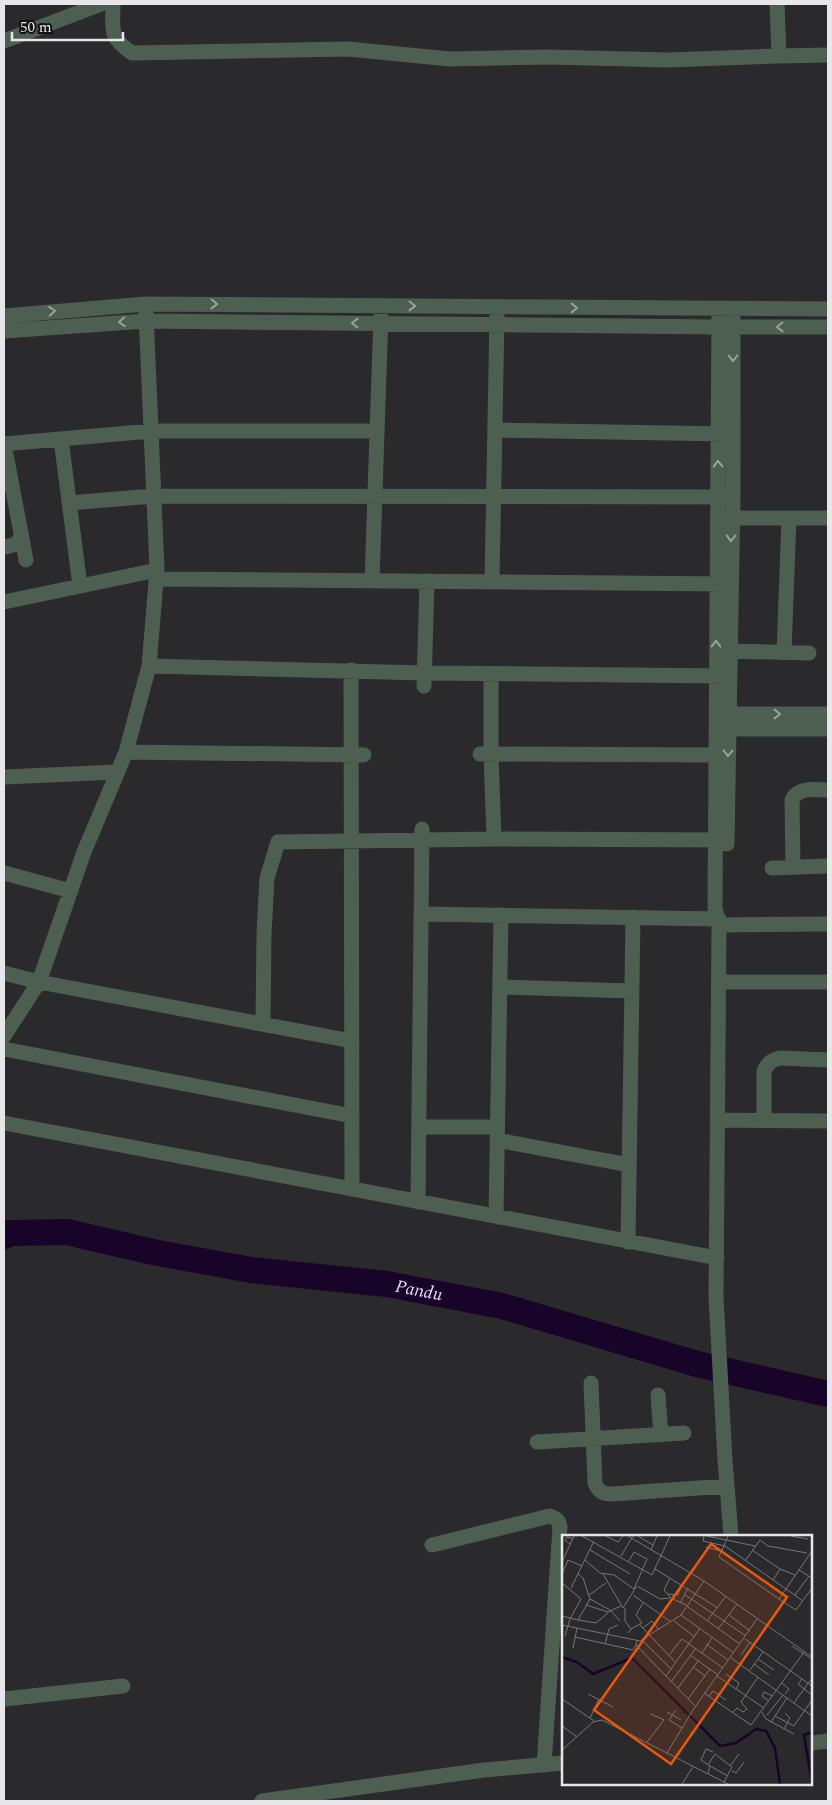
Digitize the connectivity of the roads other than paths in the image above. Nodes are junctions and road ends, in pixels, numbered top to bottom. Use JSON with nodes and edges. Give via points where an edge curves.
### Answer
{"nodes":[{"id":1,"x":101,"y":4,"type":"edge"},
{"id":2,"x":112,"y":4,"type":"edge"},
{"id":3,"x":777,"y":4,"type":"edge"},
{"id":4,"x":4,"y":41,"type":"edge"},
{"id":5,"x":828,"y":55,"type":"edge"},
{"id":6,"x":779,"y":56,"type":"junction"},
{"id":7,"x":146,"y":304,"type":"junction"},
{"id":8,"x":270,"y":305,"type":"junction"},
{"id":9,"x":381,"y":306,"type":"junction"},
{"id":10,"x":497,"y":307,"type":"junction"},
{"id":11,"x":602,"y":308,"type":"junction"},
{"id":12,"x":726,"y":309,"type":"junction"},
{"id":13,"x":828,"y":309,"type":"edge"},
{"id":14,"x":4,"y":316,"type":"edge"},
{"id":15,"x":146,"y":321,"type":"junction"},
{"id":16,"x":269,"y":322,"type":"junction"},
{"id":17,"x":381,"y":323,"type":"junction"},
{"id":18,"x":497,"y":324,"type":"junction"},
{"id":19,"x":602,"y":325,"type":"junction"},
{"id":20,"x":726,"y":327,"type":"junction"},
{"id":21,"x":828,"y":327,"type":"edge"},
{"id":22,"x":4,"y":331,"type":"edge"},
{"id":23,"x":377,"y":430,"type":"junction"},
{"id":24,"x":495,"y":430,"type":"junction"},
{"id":25,"x":151,"y":432,"type":"junction"},
{"id":26,"x":726,"y":434,"type":"junction"},
{"id":27,"x":61,"y":439,"type":"junction"},
{"id":28,"x":4,"y":444,"type":"edge"},
{"id":29,"x":153,"y":496,"type":"junction"},
{"id":30,"x":375,"y":497,"type":"junction"},
{"id":31,"x":494,"y":497,"type":"junction"},
{"id":32,"x":726,"y":497,"type":"junction"},
{"id":33,"x":69,"y":503,"type":"junction"},
{"id":34,"x":731,"y":518,"type":"junction"},
{"id":35,"x":790,"y":518,"type":"junction"},
{"id":36,"x":828,"y":518,"type":"edge"},
{"id":37,"x":21,"y":532,"type":"junction"},
{"id":38,"x":4,"y":546,"type":"edge"},
{"id":39,"x":26,"y":560,"type":"dead end"},
{"id":40,"x":157,"y":575,"type":"junction"},
{"id":41,"x":372,"y":580,"type":"junction"},
{"id":42,"x":427,"y":581,"type":"junction"},
{"id":43,"x":492,"y":581,"type":"junction"},
{"id":44,"x":724,"y":584,"type":"junction"},
{"id":45,"x":80,"y":586,"type":"junction"},
{"id":46,"x":4,"y":602,"type":"edge"},
{"id":47,"x":729,"y":652,"type":"junction"},
{"id":48,"x":784,"y":653,"type":"junction"},
{"id":49,"x":809,"y":653,"type":"dead end"},
{"id":50,"x":149,"y":666,"type":"junction"},
{"id":51,"x":350,"y":670,"type":"junction"},
{"id":52,"x":492,"y":674,"type":"junction"},
{"id":53,"x":722,"y":677,"type":"junction"},
{"id":54,"x":424,"y":680,"type":"junction"},
{"id":55,"x":828,"y":714,"type":"edge"},
{"id":56,"x":725,"y":721,"type":"junction"},
{"id":57,"x":828,"y":729,"type":"edge"},
{"id":58,"x":126,"y":752,"type":"junction"},
{"id":59,"x":485,"y":754,"type":"junction"},
{"id":60,"x":357,"y":755,"type":"junction"},
{"id":61,"x":717,"y":755,"type":"junction"},
{"id":62,"x":117,"y":772,"type":"junction"},
{"id":63,"x":4,"y":776,"type":"edge"},
{"id":64,"x":828,"y":790,"type":"edge"},
{"id":65,"x":422,"y":835,"type":"junction"},
{"id":66,"x":494,"y":839,"type":"junction"},
{"id":67,"x":722,"y":840,"type":"junction"},
{"id":68,"x":351,"y":842,"type":"junction"},
{"id":69,"x":828,"y":866,"type":"edge"},
{"id":70,"x":793,"y":867,"type":"junction"},
{"id":71,"x":772,"y":868,"type":"dead end"},
{"id":72,"x":4,"y":873,"type":"edge"},
{"id":73,"x":71,"y":891,"type":"junction"},
{"id":74,"x":421,"y":914,"type":"junction"},
{"id":75,"x":501,"y":915,"type":"junction"},
{"id":76,"x":633,"y":918,"type":"junction"},
{"id":77,"x":719,"y":922,"type":"junction"},
{"id":78,"x":828,"y":924,"type":"edge"},
{"id":79,"x":4,"y":973,"type":"edge"},
{"id":80,"x":39,"y":982,"type":"junction"},
{"id":81,"x":719,"y":982,"type":"junction"},
{"id":82,"x":828,"y":982,"type":"edge"},
{"id":83,"x":500,"y":987,"type":"junction"},
{"id":84,"x":632,"y":991,"type":"junction"},
{"id":85,"x":263,"y":1023,"type":"junction"},
{"id":86,"x":4,"y":1036,"type":"edge"},
{"id":87,"x":352,"y":1041,"type":"junction"},
{"id":88,"x":4,"y":1049,"type":"edge"},
{"id":89,"x":828,"y":1060,"type":"edge"},
{"id":90,"x":352,"y":1116,"type":"junction"},
{"id":91,"x":718,"y":1120,"type":"junction"},
{"id":92,"x":764,"y":1120,"type":"junction"},
{"id":93,"x":828,"y":1121,"type":"edge"},
{"id":94,"x":4,"y":1123,"type":"edge"},
{"id":95,"x":419,"y":1127,"type":"junction"},
{"id":96,"x":497,"y":1134,"type":"junction"},
{"id":97,"x":629,"y":1164,"type":"junction"},
{"id":98,"x":352,"y":1189,"type":"junction"},
{"id":99,"x":418,"y":1202,"type":"junction"},
{"id":100,"x":496,"y":1216,"type":"junction"},
{"id":101,"x":628,"y":1242,"type":"junction"},
{"id":102,"x":717,"y":1258,"type":"junction"},
{"id":103,"x":591,"y":1383,"type":"dead end"},
{"id":104,"x":658,"y":1395,"type":"dead end"},
{"id":105,"x":684,"y":1433,"type":"dead end"},
{"id":106,"x":661,"y":1435,"type":"junction"},
{"id":107,"x":593,"y":1439,"type":"junction"},
{"id":108,"x":537,"y":1442,"type":"dead end"},
{"id":109,"x":727,"y":1486,"type":"junction"},
{"id":110,"x":731,"y":1535,"type":"edge"},
{"id":111,"x":432,"y":1545,"type":"dead end"},
{"id":112,"x":123,"y":1686,"type":"dead end"},
{"id":113,"x":4,"y":1699,"type":"edge"},
{"id":114,"x":828,"y":1741,"type":"edge"},
{"id":115,"x":812,"y":1742,"type":"edge"},
{"id":116,"x":562,"y":1763,"type":"edge"},
{"id":117,"x":544,"y":1765,"type":"junction"},
{"id":118,"x":262,"y":1801,"type":"edge"}],
"edges":[{"from":1,"to":4,"type":"street"},
{"from":2,"to":6,"type":"street","via":[[113,34],[132,52],[348,49],[450,59],[669,60]]},
{"from":3,"to":6,"type":"street"},
{"from":5,"to":6,"type":"street"},
{"from":7,"to":8,"type":"street","one_way":true},
{"from":14,"to":7,"type":"street","one_way":true},
{"from":7,"to":15,"type":"street"},
{"from":8,"to":9,"type":"street"},
{"from":8,"to":16,"type":"street"},
{"from":9,"to":10,"type":"street","one_way":true},
{"from":9,"to":17,"type":"street"},
{"from":10,"to":11,"type":"street","one_way":true},
{"from":10,"to":18,"type":"street"},
{"from":11,"to":12,"type":"street"},
{"from":11,"to":19,"type":"street"},
{"from":12,"to":13,"type":"street"},
{"from":12,"to":20,"type":"street"},
{"from":15,"to":16,"type":"street"},
{"from":15,"to":22,"type":"street","one_way":true},
{"from":15,"to":25,"type":"street"},
{"from":17,"to":16,"type":"street","one_way":true},
{"from":17,"to":18,"type":"street"},
{"from":17,"to":23,"type":"street"},
{"from":18,"to":19,"type":"street"},
{"from":18,"to":24,"type":"street"},
{"from":19,"to":20,"type":"street"},
{"from":21,"to":20,"type":"street","one_way":true},
{"from":20,"to":26,"type":"street"},
{"from":23,"to":25,"type":"street"},
{"from":23,"to":30,"type":"street"},
{"from":24,"to":26,"type":"street"},
{"from":24,"to":31,"type":"street"},
{"from":25,"to":27,"type":"street"},
{"from":25,"to":29,"type":"street"},
{"from":26,"to":32,"type":"street"},
{"from":27,"to":28,"type":"street"},
{"from":27,"to":33,"type":"street"},
{"from":28,"to":37,"type":"street"},
{"from":29,"to":30,"type":"street"},
{"from":29,"to":33,"type":"street"},
{"from":29,"to":40,"type":"street"},
{"from":30,"to":31,"type":"street"},
{"from":30,"to":41,"type":"street"},
{"from":31,"to":32,"type":"street"},
{"from":31,"to":43,"type":"street"},
{"from":32,"to":34,"type":"street"},
{"from":32,"to":44,"type":"street"},
{"from":33,"to":45,"type":"street"},
{"from":34,"to":35,"type":"street"},
{"from":34,"to":44,"type":"street","one_way":true},
{"from":35,"to":36,"type":"street"},
{"from":35,"to":48,"type":"street"},
{"from":37,"to":38,"type":"street","via":[[18,543]]},
{"from":37,"to":39,"type":"street"},
{"from":40,"to":41,"type":"street"},
{"from":40,"to":45,"type":"street"},
{"from":40,"to":50,"type":"street"},
{"from":41,"to":42,"type":"street"},
{"from":42,"to":43,"type":"street"},
{"from":42,"to":54,"type":"street"},
{"from":43,"to":44,"type":"street"},
{"from":44,"to":47,"type":"street"},
{"from":53,"to":44,"type":"street","one_way":true},
{"from":45,"to":46,"type":"street"},
{"from":47,"to":48,"type":"street"},
{"from":47,"to":53,"type":"street"},
{"from":48,"to":49,"type":"street"},
{"from":50,"to":51,"type":"street"},
{"from":50,"to":58,"type":"street"},
{"from":51,"to":54,"type":"street"},
{"from":51,"to":60,"type":"street"},
{"from":52,"to":53,"type":"street"},
{"from":52,"to":54,"type":"street"},
{"from":52,"to":59,"type":"street"},
{"from":53,"to":56,"type":"street"},
{"from":56,"to":55,"type":"street","one_way":true},
{"from":56,"to":57,"type":"street"},
{"from":56,"to":61,"type":"street"},
{"from":56,"to":67,"type":"street","one_way":true},
{"from":58,"to":60,"type":"street"},
{"from":58,"to":62,"type":"street"},
{"from":59,"to":61,"type":"street"},
{"from":59,"to":66,"type":"street"},
{"from":60,"to":68,"type":"street"},
{"from":61,"to":67,"type":"street"},
{"from":62,"to":63,"type":"street"},
{"from":62,"to":73,"type":"street"},
{"from":64,"to":70,"type":"street","via":[[799,791],[794,795]]},
{"from":65,"to":66,"type":"street"},
{"from":65,"to":68,"type":"street"},
{"from":65,"to":74,"type":"street"},
{"from":66,"to":67,"type":"street"},
{"from":67,"to":77,"type":"street","via":[[724,910]]},
{"from":68,"to":85,"type":"street","via":[[278,842],[267,878]]},
{"from":68,"to":87,"type":"street"},
{"from":69,"to":70,"type":"street"},
{"from":70,"to":71,"type":"street"},
{"from":72,"to":73,"type":"street"},
{"from":73,"to":80,"type":"street"},
{"from":74,"to":75,"type":"street"},
{"from":74,"to":95,"type":"street"},
{"from":75,"to":76,"type":"street"},
{"from":75,"to":83,"type":"street"},
{"from":76,"to":77,"type":"street"},
{"from":76,"to":84,"type":"street"},
{"from":77,"to":78,"type":"street"},
{"from":77,"to":81,"type":"street"},
{"from":79,"to":80,"type":"street"},
{"from":80,"to":85,"type":"street"},
{"from":80,"to":86,"type":"street"},
{"from":81,"to":82,"type":"street"},
{"from":81,"to":91,"type":"street"},
{"from":83,"to":84,"type":"street"},
{"from":83,"to":96,"type":"street"},
{"from":84,"to":97,"type":"street"},
{"from":85,"to":87,"type":"street"},
{"from":87,"to":90,"type":"street"},
{"from":88,"to":90,"type":"street"},
{"from":89,"to":92,"type":"street","via":[[780,1058],[767,1064],[764,1070]]},
{"from":90,"to":98,"type":"street"},
{"from":91,"to":92,"type":"street"},
{"from":91,"to":102,"type":"street"},
{"from":92,"to":93,"type":"street"},
{"from":94,"to":98,"type":"street"},
{"from":95,"to":96,"type":"street"},
{"from":95,"to":99,"type":"street"},
{"from":96,"to":97,"type":"street"},
{"from":96,"to":100,"type":"street"},
{"from":97,"to":101,"type":"street"},
{"from":98,"to":99,"type":"street"},
{"from":99,"to":100,"type":"street"},
{"from":100,"to":101,"type":"street"},
{"from":101,"to":102,"type":"street"},
{"from":102,"to":109,"type":"street","via":[[716,1297]]},
{"from":103,"to":107,"type":"street"},
{"from":104,"to":106,"type":"street"},
{"from":105,"to":106,"type":"street"},
{"from":106,"to":107,"type":"street"},
{"from":107,"to":108,"type":"street"},
{"from":107,"to":109,"type":"street","via":[[595,1483],[604,1494]]},
{"from":109,"to":110,"type":"street"},
{"from":111,"to":117,"type":"street","via":[[550,1516],[559,1522]]},
{"from":112,"to":113,"type":"street"},
{"from":114,"to":115,"type":"street"},
{"from":116,"to":117,"type":"street"},
{"from":117,"to":118,"type":"street","via":[[484,1770]]}]}
